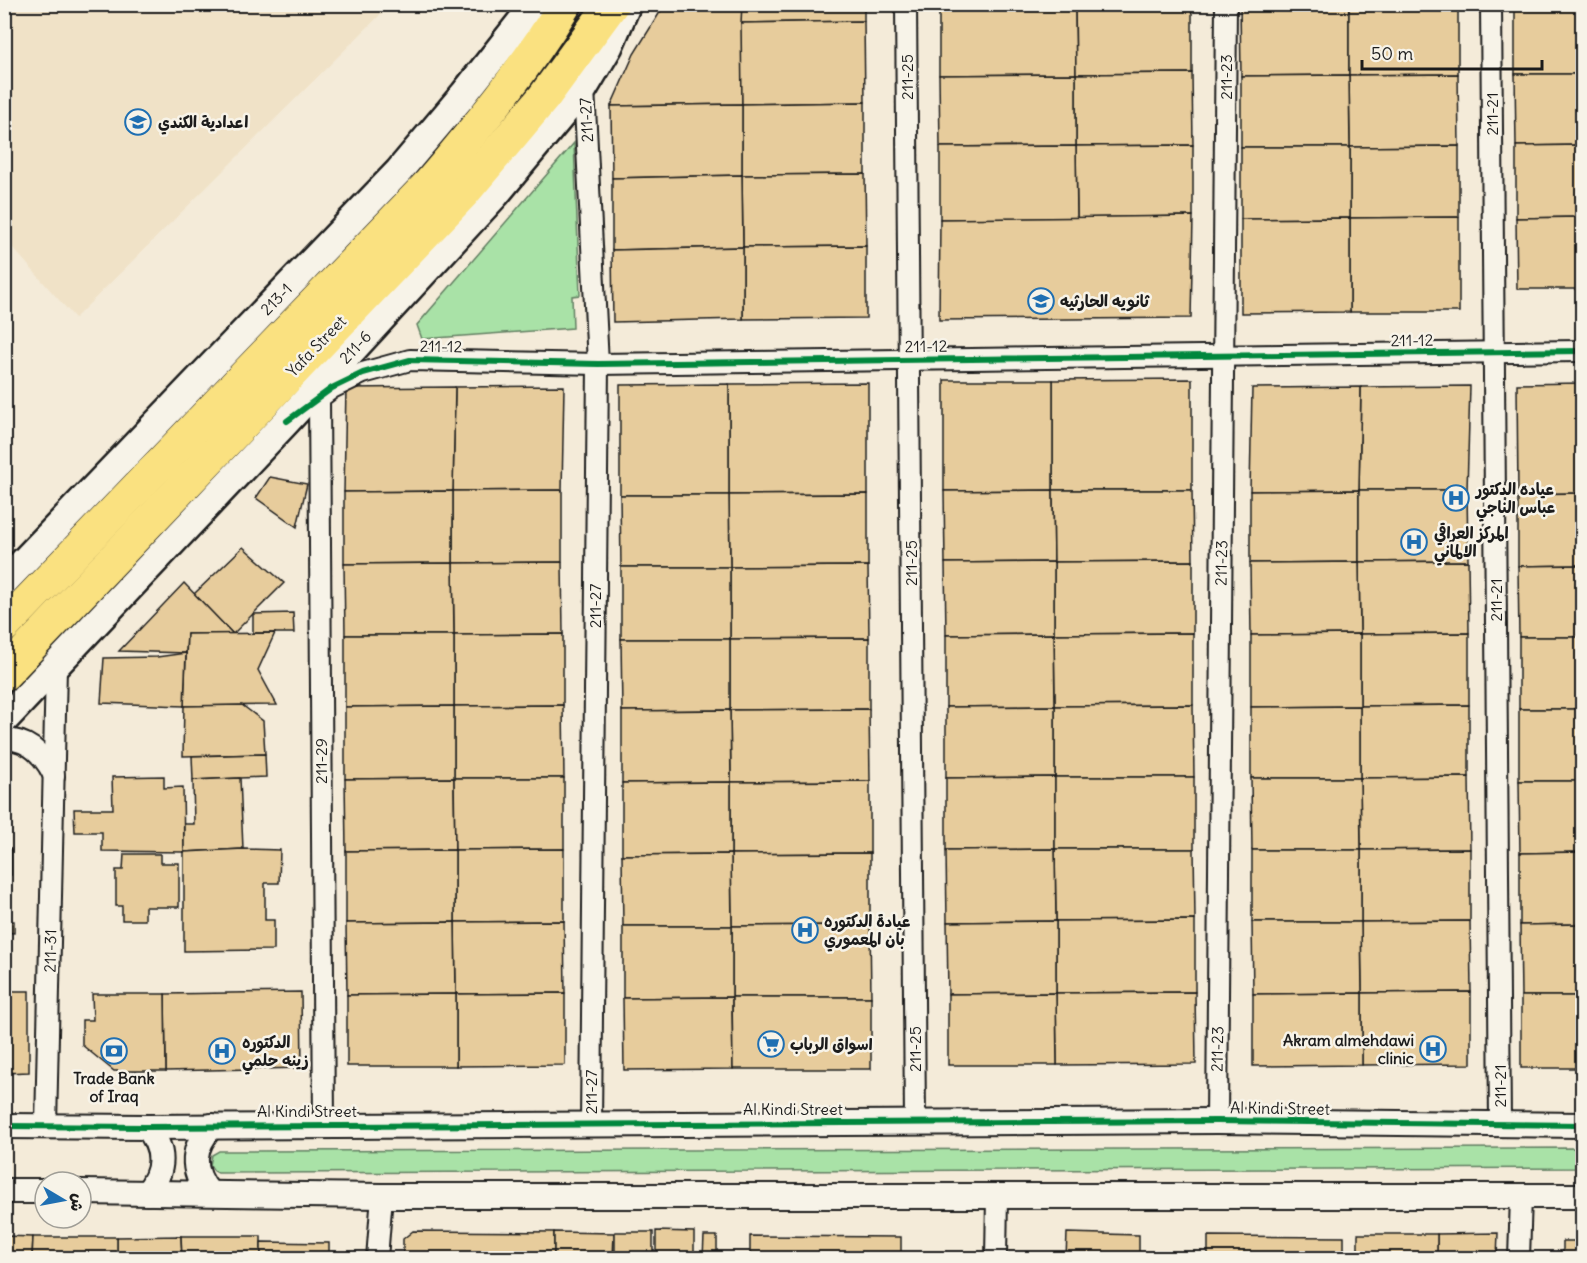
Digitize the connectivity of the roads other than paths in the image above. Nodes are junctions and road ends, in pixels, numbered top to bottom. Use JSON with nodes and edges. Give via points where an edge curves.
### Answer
{"nodes":[{"id":1,"x":535,"y":4,"type":"edge"},
{"id":2,"x":565,"y":4,"type":"edge"},
{"id":3,"x":612,"y":4,"type":"edge"},
{"id":4,"x":627,"y":4,"type":"edge"},
{"id":5,"x":906,"y":4,"type":"edge"},
{"id":6,"x":1226,"y":4,"type":"edge"},
{"id":7,"x":1491,"y":4,"type":"edge"},
{"id":8,"x":584,"y":88,"type":"junction"},
{"id":9,"x":1582,"y":351,"type":"edge"},
{"id":10,"x":1494,"y":352,"type":"junction"},
{"id":11,"x":1223,"y":355,"type":"junction"},
{"id":12,"x":909,"y":360,"type":"junction"},
{"id":13,"x":598,"y":364,"type":"junction"},
{"id":14,"x":319,"y":398,"type":"junction"},
{"id":15,"x":287,"y":421,"type":"junction"},
{"id":16,"x":4,"y":582,"type":"edge"},
{"id":17,"x":4,"y":626,"type":"edge"},
{"id":18,"x":56,"y":667,"type":"junction"},
{"id":19,"x":4,"y":674,"type":"edge"},
{"id":20,"x":4,"y":720,"type":"edge"},
{"id":21,"x":4,"y":739,"type":"edge"},
{"id":22,"x":54,"y":777,"type":"junction"},
{"id":23,"x":1217,"y":1121,"type":"junction"},
{"id":24,"x":915,"y":1122,"type":"junction"},
{"id":25,"x":1500,"y":1123,"type":"junction"},
{"id":26,"x":591,"y":1124,"type":"junction"},
{"id":27,"x":324,"y":1125,"type":"junction"},
{"id":28,"x":1582,"y":1125,"type":"edge"},
{"id":29,"x":4,"y":1126,"type":"edge"},
{"id":30,"x":46,"y":1126,"type":"junction"},
{"id":31,"x":212,"y":1126,"type":"junction"},
{"id":32,"x":147,"y":1127,"type":"junction"},
{"id":33,"x":4,"y":1191,"type":"edge"},
{"id":34,"x":33,"y":1191,"type":"edge"},
{"id":35,"x":93,"y":1192,"type":"edge"},
{"id":36,"x":147,"y":1193,"type":"junction"},
{"id":37,"x":208,"y":1193,"type":"junction"},
{"id":38,"x":997,"y":1195,"type":"junction"},
{"id":39,"x":382,"y":1196,"type":"junction"},
{"id":40,"x":1521,"y":1196,"type":"junction"},
{"id":41,"x":1582,"y":1196,"type":"edge"},
{"id":42,"x":377,"y":1258,"type":"edge"},
{"id":43,"x":996,"y":1258,"type":"edge"},
{"id":44,"x":1519,"y":1258,"type":"edge"}],
"edges":[{"from":1,"to":16,"type":"main road","name":"213-1","via":[[399,171]]},
{"from":2,"to":17,"type":"highway","name":"Yafa Street","via":[[495,105],[430,183]]},
{"from":3,"to":19,"type":"highway","name":"Yafa Street","via":[[544,97],[465,190]]},
{"from":4,"to":8,"type":"main road","name":"211-6","via":[[609,46]]},
{"from":5,"to":12,"type":"street","name":"211-25"},
{"from":6,"to":11,"type":"street","name":"211-23"},
{"from":7,"to":10,"type":"street","name":"211-21"},
{"from":8,"to":13,"type":"street","name":"211-27"},
{"from":8,"to":15,"type":"main road","name":"211-6","via":[[496,194]]},
{"from":9,"to":10,"type":"street","name":"211-12"},
{"from":10,"to":11,"type":"street","name":"211-12"},
{"from":10,"to":25,"type":"street","name":"211-21"},
{"from":11,"to":12,"type":"street","name":"211-12"},
{"from":11,"to":23,"type":"street","name":"211-23"},
{"from":12,"to":13,"type":"street","name":"211-12"},
{"from":12,"to":24,"type":"street","name":"211-25"},
{"from":13,"to":14,"type":"street","name":"211-12","via":[[410,360],[363,373]]},
{"from":13,"to":26,"type":"street","name":"211-27"},
{"from":14,"to":15,"type":"street","name":"211-12"},
{"from":14,"to":27,"type":"street","name":"211-29"},
{"from":15,"to":18,"type":"main road","name":"211-6"},
{"from":18,"to":20,"type":"main road","name":"211-6"},
{"from":18,"to":22,"type":"street","name":"211-31"},
{"from":21,"to":22,"type":"street","via":[[26,743],[39,751]]},
{"from":22,"to":30,"type":"street","name":"211-31"},
{"from":23,"to":24,"type":"street","name":"Al Kindi Street"},
{"from":23,"to":25,"type":"street","name":"Al Kindi Street"},
{"from":24,"to":26,"type":"street","name":"Al Kindi Street"},
{"from":25,"to":28,"type":"street","name":"Al Kindi Street"},
{"from":26,"to":27,"type":"street","name":"Al Kindi Street"},
{"from":27,"to":31,"type":"street","name":"Al Kindi Street"},
{"from":29,"to":30,"type":"street","name":"Al Kindi Street"},
{"from":30,"to":32,"type":"street","name":"Al Kindi Street"},
{"from":31,"to":32,"type":"street","name":"Al Kindi Street"},
{"from":31,"to":37,"type":"street","via":[[199,1143],[195,1164]]},
{"from":32,"to":36,"type":"street","via":[[161,1160]]},
{"from":33,"to":34,"type":"street"},
{"from":35,"to":36,"type":"street"},
{"from":36,"to":37,"type":"street"},
{"from":37,"to":39,"type":"street"},
{"from":38,"to":39,"type":"street"},
{"from":38,"to":40,"type":"street"},
{"from":38,"to":43,"type":"street"},
{"from":39,"to":42,"type":"street"},
{"from":40,"to":41,"type":"street"},
{"from":40,"to":44,"type":"street"}]}
